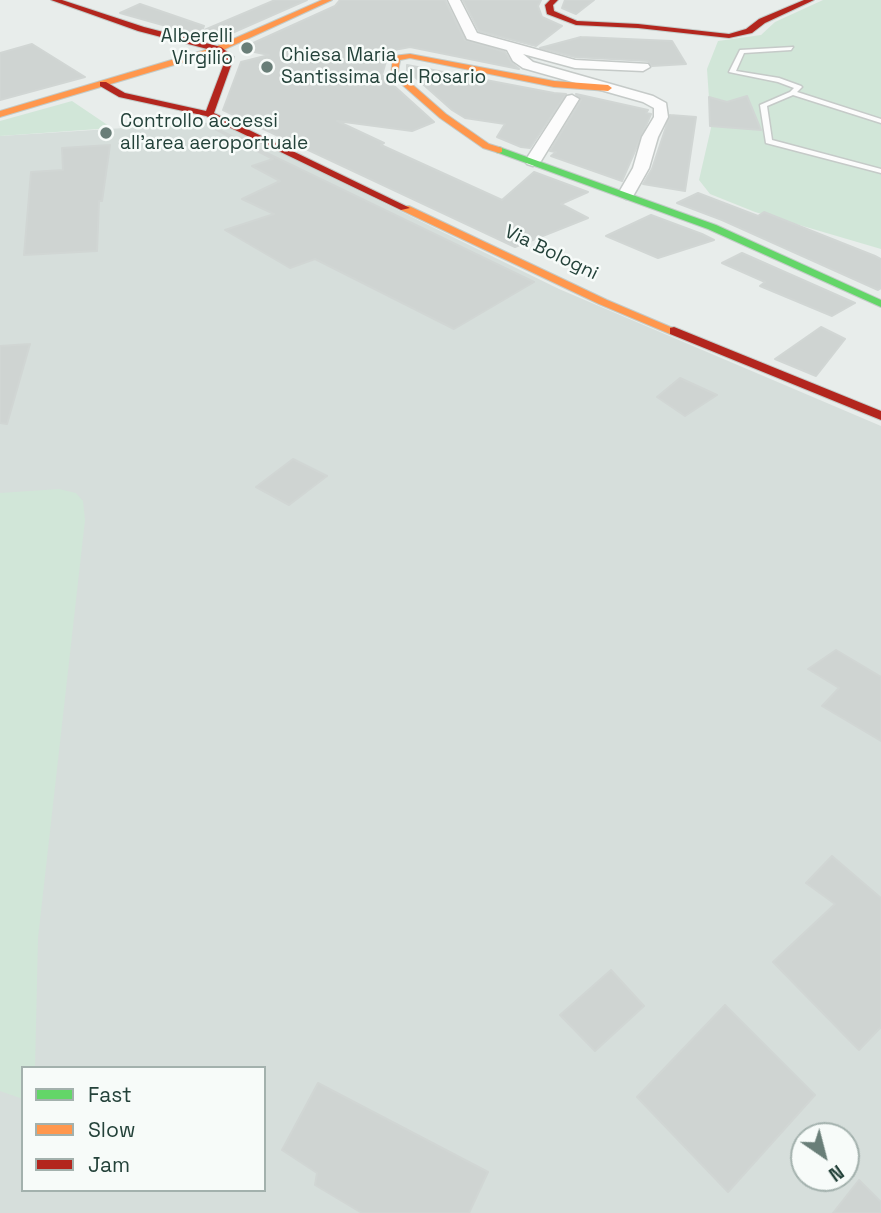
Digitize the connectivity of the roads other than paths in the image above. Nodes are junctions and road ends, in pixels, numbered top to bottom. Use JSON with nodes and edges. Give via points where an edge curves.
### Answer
{"nodes":[{"id":1,"x":55,"y":0,"type":"edge"},
{"id":2,"x":328,"y":0,"type":"edge"},
{"id":3,"x":454,"y":0,"type":"edge"},
{"id":4,"x":554,"y":0,"type":"edge"},
{"id":5,"x":810,"y":0,"type":"edge"},
{"id":6,"x":512,"y":47,"type":"junction"},
{"id":7,"x":791,"y":48,"type":"dead end"},
{"id":8,"x":218,"y":49,"type":"junction"},
{"id":9,"x":643,"y":67,"type":"dead end"},
{"id":10,"x":103,"y":84,"type":"junction"},
{"id":11,"x":608,"y":88,"type":"junction"},
{"id":12,"x":793,"y":93,"type":"junction"},
{"id":13,"x":572,"y":99,"type":"dead end"},
{"id":14,"x":0,"y":114,"type":"edge"},
{"id":15,"x":209,"y":114,"type":"junction"},
{"id":16,"x":881,"y":121,"type":"edge"},
{"id":17,"x":533,"y":161,"type":"junction"},
{"id":18,"x":881,"y":171,"type":"edge"},
{"id":19,"x":626,"y":194,"type":"junction"},
{"id":20,"x":881,"y":304,"type":"edge"},
{"id":21,"x":881,"y":416,"type":"edge"}],
"edges":[{"from":1,"to":8,"type":"street"},
{"from":2,"to":8,"type":"street"},
{"from":3,"to":6,"type":"street","via":[[472,36]]},
{"from":4,"to":5,"type":"street","via":[[550,12],[576,23],[729,36],[749,31]]},
{"from":6,"to":9,"type":"street","via":[[575,64]]},
{"from":6,"to":11,"type":"street","via":[[528,65]]},
{"from":7,"to":12,"type":"lane","via":[[742,51],[732,72],[799,87]]},
{"from":8,"to":10,"type":"street"},
{"from":8,"to":15,"type":"street","via":[[230,57]]},
{"from":10,"to":14,"type":"street"},
{"from":10,"to":15,"type":"street","name":"Via Bologni","via":[[122,95]]},
{"from":11,"to":17,"type":"street","via":[[554,84],[410,56],[396,58],[394,73],[443,116],[486,146]]},
{"from":11,"to":19,"type":"street","via":[[661,106],[641,168]]},
{"from":12,"to":16,"type":"lane"},
{"from":12,"to":18,"type":"lane","via":[[762,105],[769,141]]},
{"from":13,"to":17,"type":"street"},
{"from":15,"to":21,"type":"street","name":"Via Bologni","via":[[603,302]]},
{"from":17,"to":19,"type":"street"},
{"from":19,"to":20,"type":"street","via":[[712,227]]}]}
